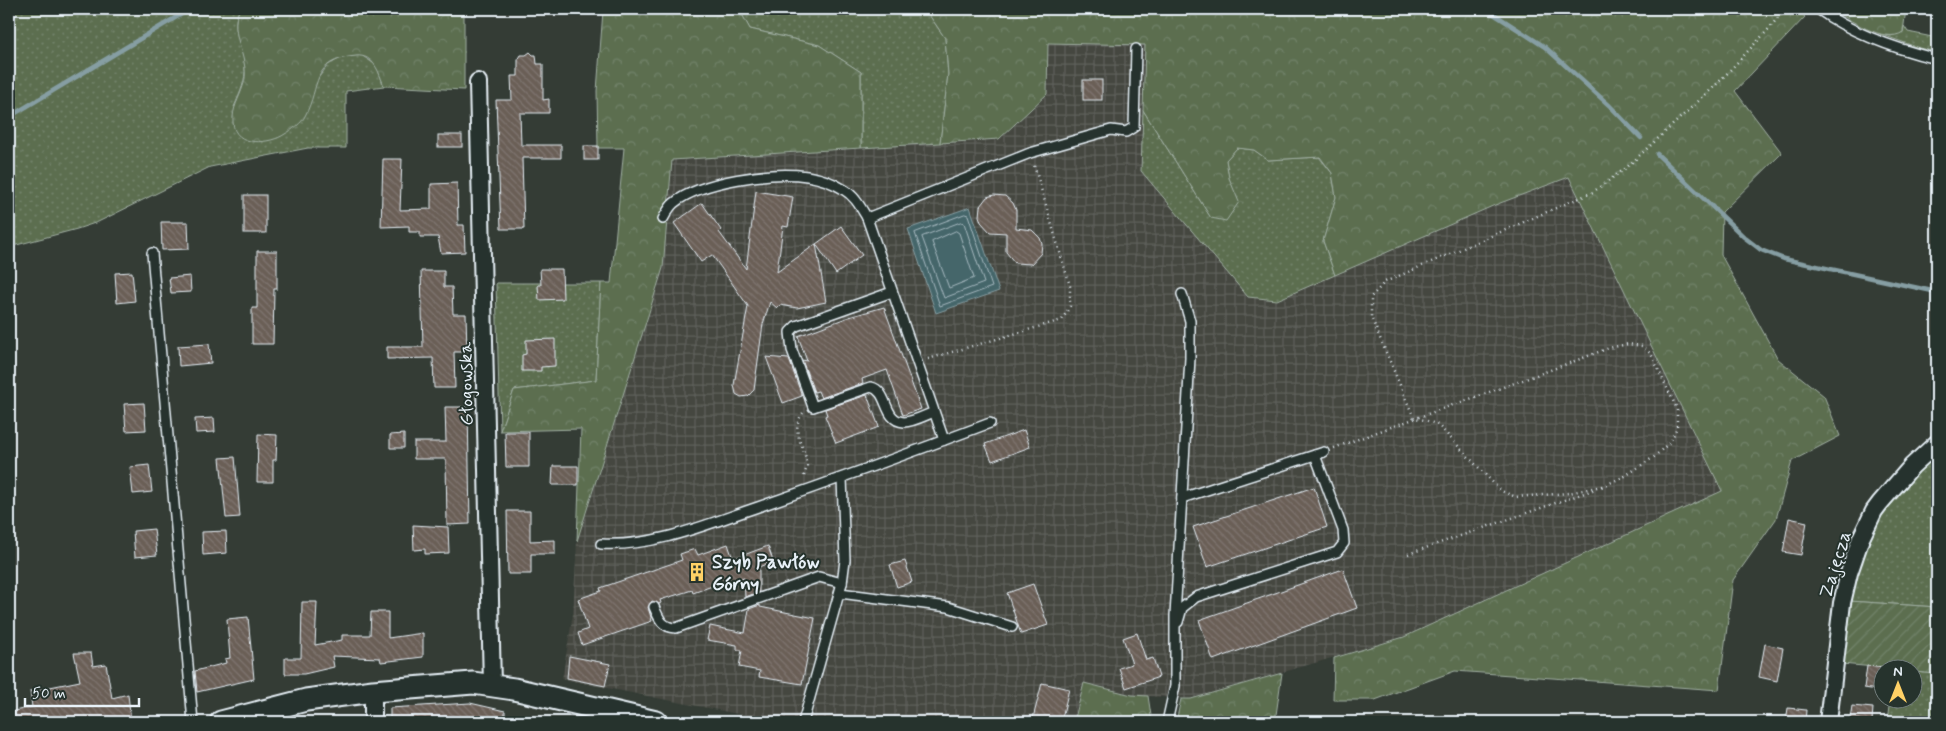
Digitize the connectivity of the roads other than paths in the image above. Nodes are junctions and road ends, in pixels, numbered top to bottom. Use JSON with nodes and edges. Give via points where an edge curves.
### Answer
{"nodes":[{"id":1,"x":1818,"y":9,"type":"edge"},
{"id":2,"x":1136,"y":49,"type":"dead end"},
{"id":3,"x":1937,"y":59,"type":"edge"},
{"id":4,"x":478,"y":82,"type":"dead end"},
{"id":5,"x":866,"y":218,"type":"junction"},
{"id":6,"x":663,"y":219,"type":"dead end"},
{"id":7,"x":152,"y":254,"type":"dead end"},
{"id":8,"x":892,"y":292,"type":"junction"},
{"id":9,"x":1182,"y":294,"type":"dead end"},
{"id":10,"x":934,"y":412,"type":"junction"},
{"id":11,"x":990,"y":423,"type":"dead end"},
{"id":12,"x":944,"y":440,"type":"junction"},
{"id":13,"x":1937,"y":443,"type":"edge"},
{"id":14,"x":842,"y":478,"type":"junction"},
{"id":15,"x":1182,"y":498,"type":"junction"},
{"id":16,"x":601,"y":544,"type":"dead end"},
{"id":17,"x":842,"y":583,"type":"junction"},
{"id":18,"x":840,"y":593,"type":"junction"},
{"id":19,"x":654,"y":607,"type":"dead end"},
{"id":20,"x":1012,"y":627,"type":"dead end"},
{"id":21,"x":1175,"y":634,"type":"junction"},
{"id":22,"x":492,"y":685,"type":"junction"},
{"id":23,"x":373,"y":691,"type":"junction"},
{"id":24,"x":661,"y":718,"type":"edge"},
{"id":25,"x":193,"y":722,"type":"edge"},
{"id":26,"x":221,"y":722,"type":"edge"},
{"id":27,"x":373,"y":722,"type":"edge"},
{"id":28,"x":803,"y":722,"type":"edge"},
{"id":29,"x":1167,"y":722,"type":"edge"},
{"id":30,"x":1828,"y":722,"type":"edge"}],
"edges":[{"from":1,"to":3,"type":"lane","via":[[1874,39]]},
{"from":2,"to":5,"type":"lane","via":[[1134,127],[1126,132],[1111,130],[1030,153]]},
{"from":4,"to":22,"type":"street","name":"Głogowska"},
{"from":5,"to":6,"type":"lane","via":[[858,200],[845,190],[813,177],[784,175],[758,176],[688,194],[672,204]]},
{"from":5,"to":8,"type":"lane"},
{"from":7,"to":25,"type":"lane"},
{"from":8,"to":10,"type":"lane"},
{"from":8,"to":10,"type":"lane","via":[[796,326],[790,332],[792,350],[813,407],[871,387],[877,388],[891,415],[899,421],[906,422]]},
{"from":9,"to":15,"type":"lane","via":[[1190,322],[1190,358]]},
{"from":10,"to":12,"type":"lane"},
{"from":11,"to":12,"type":"lane"},
{"from":12,"to":14,"type":"lane"},
{"from":13,"to":30,"type":"street","name":"Zajęcza","via":[[1880,503],[1861,538],[1842,603]]},
{"from":14,"to":16,"type":"lane","via":[[664,538],[639,544]]},
{"from":14,"to":17,"type":"lane","via":[[845,560]]},
{"from":15,"to":21,"type":"lane"},
{"from":15,"to":21,"type":"lane","via":[[1320,453],[1343,530],[1344,544],[1337,552],[1196,597],[1182,608]]},
{"from":17,"to":18,"type":"lane"},
{"from":17,"to":19,"type":"lane","via":[[819,577],[676,628],[663,624]]},
{"from":18,"to":20,"type":"lane","via":[[948,607]]},
{"from":18,"to":28,"type":"lane"},
{"from":21,"to":29,"type":"lane","via":[[1175,686]]},
{"from":22,"to":23,"type":"street","via":[[457,684]]},
{"from":22,"to":24,"type":"street"},
{"from":23,"to":26,"type":"street","via":[[306,700]]},
{"from":23,"to":27,"type":"street"}]}
